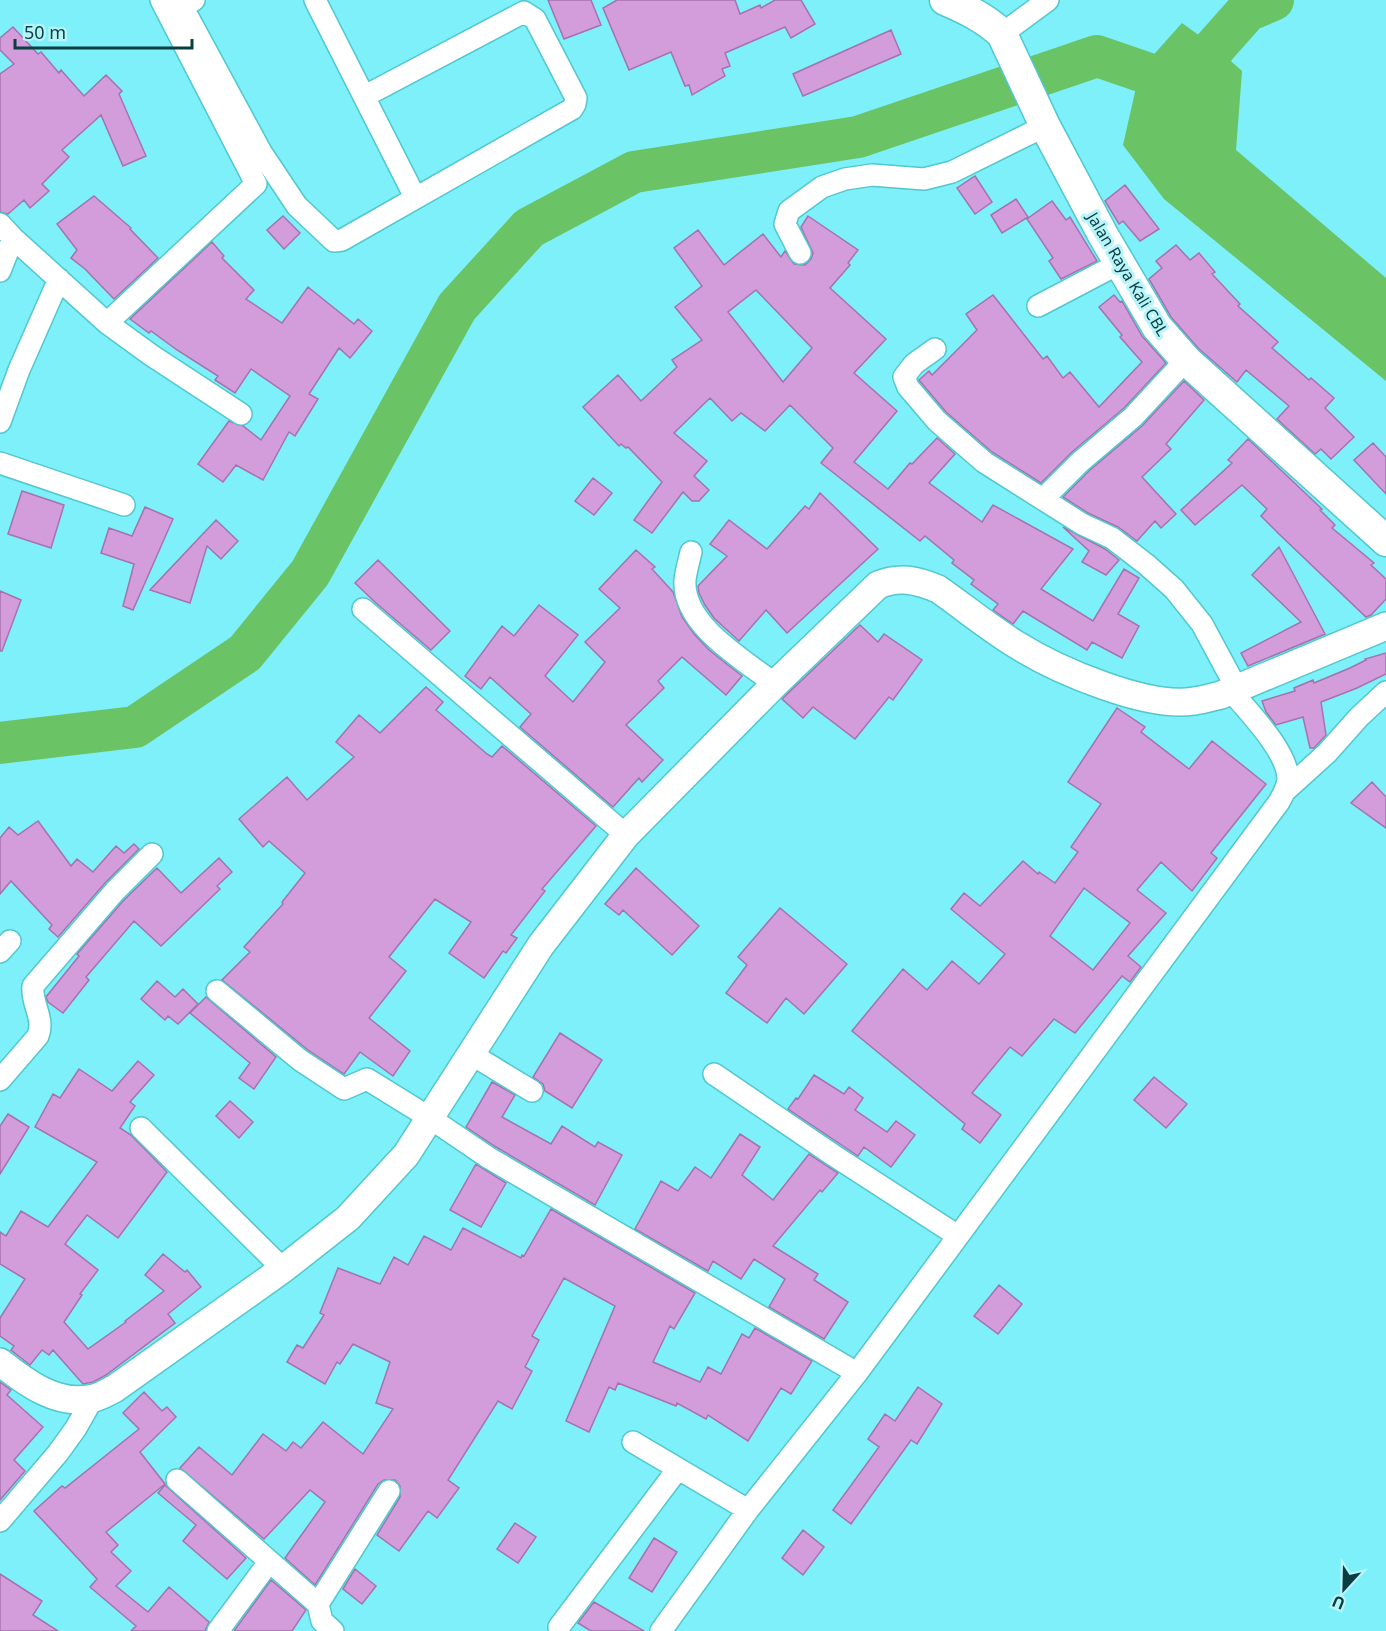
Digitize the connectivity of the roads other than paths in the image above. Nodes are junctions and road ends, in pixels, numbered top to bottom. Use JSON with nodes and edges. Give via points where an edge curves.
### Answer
{"nodes":[{"id":1,"x":161,"y":0,"type":"edge"},
{"id":2,"x":194,"y":0,"type":"edge"},
{"id":3,"x":945,"y":0,"type":"edge"},
{"id":4,"x":1048,"y":0,"type":"edge"},
{"id":5,"x":324,"y":3,"type":"edge"},
{"id":6,"x":1004,"y":37,"type":"junction"},
{"id":7,"x":364,"y":96,"type":"junction"},
{"id":8,"x":1045,"y":126,"type":"junction"},
{"id":9,"x":415,"y":197,"type":"junction"},
{"id":10,"x":6,"y":231,"type":"edge"},
{"id":11,"x":800,"y":253,"type":"dead end"},
{"id":12,"x":1120,"y":263,"type":"junction"},
{"id":13,"x":0,"y":271,"type":"edge"},
{"id":14,"x":59,"y":279,"type":"junction"},
{"id":15,"x":1038,"y":306,"type":"dead end"},
{"id":16,"x":107,"y":323,"type":"junction"},
{"id":17,"x":935,"y":349,"type":"dead end"},
{"id":18,"x":1186,"y":360,"type":"junction"},
{"id":19,"x":241,"y":414,"type":"dead end"},
{"id":20,"x":0,"y":422,"type":"edge"},
{"id":21,"x":0,"y":463,"type":"edge"},
{"id":22,"x":1044,"y":498,"type":"junction"},
{"id":23,"x":124,"y":504,"type":"dead end"},
{"id":24,"x":1386,"y":541,"type":"edge"},
{"id":25,"x":691,"y":552,"type":"dead end"},
{"id":26,"x":363,"y":609,"type":"dead end"},
{"id":27,"x":1386,"y":626,"type":"edge"},
{"id":28,"x":775,"y":684,"type":"junction"},
{"id":29,"x":1234,"y":690,"type":"junction"},
{"id":30,"x":1386,"y":692,"type":"edge"},
{"id":31,"x":1285,"y":791,"type":"junction"},
{"id":32,"x":626,"y":835,"type":"junction"},
{"id":33,"x":152,"y":854,"type":"dead end"},
{"id":34,"x":217,"y":991,"type":"dead end"},
{"id":35,"x":471,"y":1054,"type":"junction"},
{"id":36,"x":714,"y":1074,"type":"dead end"},
{"id":37,"x":0,"y":1080,"type":"edge"},
{"id":38,"x":532,"y":1091,"type":"dead end"},
{"id":39,"x":430,"y":1118,"type":"junction"},
{"id":40,"x":141,"y":1128,"type":"dead end"},
{"id":41,"x":958,"y":1236,"type":"junction"},
{"id":42,"x":283,"y":1269,"type":"junction"},
{"id":43,"x":0,"y":1362,"type":"edge"},
{"id":44,"x":857,"y":1373,"type":"junction"},
{"id":45,"x":93,"y":1398,"type":"junction"},
{"id":46,"x":633,"y":1442,"type":"dead end"},
{"id":47,"x":677,"y":1470,"type":"junction"},
{"id":48,"x":177,"y":1480,"type":"dead end"},
{"id":49,"x":389,"y":1491,"type":"dead end"},
{"id":50,"x":748,"y":1510,"type":"junction"},
{"id":51,"x":0,"y":1521,"type":"edge"},
{"id":52,"x":269,"y":1562,"type":"junction"},
{"id":53,"x":318,"y":1604,"type":"junction"},
{"id":54,"x":559,"y":1628,"type":"dead end"},
{"id":55,"x":218,"y":1631,"type":"edge"},
{"id":56,"x":333,"y":1631,"type":"edge"},
{"id":57,"x":661,"y":1631,"type":"edge"}],
"edges":[{"from":1,"to":16,"type":"street","via":[[256,184]]},
{"from":2,"to":9,"type":"street","via":[[182,6],[261,152],[297,206],[328,236],[334,241],[342,240]]},
{"from":3,"to":6,"type":"main road","name":"Jalan Raya Kali CBL","via":[[992,24]]},
{"from":4,"to":6,"type":"street"},
{"from":5,"to":7,"type":"street"},
{"from":6,"to":8,"type":"main road","name":"Jalan Raya Kali CBL"},
{"from":7,"to":9,"type":"street"},
{"from":7,"to":9,"type":"street","via":[[524,12],[535,19],[576,98],[572,109]]},
{"from":8,"to":11,"type":"street","via":[[952,172],[924,179],[845,179],[822,187],[789,211],[785,219]]},
{"from":8,"to":12,"type":"main road","name":"Jalan Raya Kali CBL"},
{"from":10,"to":13,"type":"street"},
{"from":10,"to":14,"type":"street"},
{"from":12,"to":15,"type":"street"},
{"from":12,"to":18,"type":"main road","name":"Jalan Raya Kali CBL","via":[[1157,327]]},
{"from":14,"to":16,"type":"street"},
{"from":14,"to":20,"type":"street"},
{"from":16,"to":19,"type":"street"},
{"from":17,"to":22,"type":"street","via":[[907,372],[908,387],[937,421],[984,462]]},
{"from":18,"to":22,"type":"street","via":[[1133,417]]},
{"from":18,"to":24,"type":"main road","name":"Jalan Raya Kali CBL"},
{"from":21,"to":23,"type":"street"},
{"from":22,"to":29,"type":"street","via":[[1082,524],[1112,538],[1174,589],[1202,624]]},
{"from":25,"to":28,"type":"street","via":[[685,582],[694,614],[726,646]]},
{"from":26,"to":32,"type":"street"},
{"from":27,"to":29,"type":"street"},
{"from":28,"to":29,"type":"street","via":[[868,593],[890,580],[906,579],[938,589],[1018,646],[1104,685],[1157,701],[1182,702]]},
{"from":28,"to":32,"type":"street"},
{"from":29,"to":31,"type":"street","via":[[1281,754],[1287,774]]},
{"from":30,"to":31,"type":"street"},
{"from":31,"to":41,"type":"street"},
{"from":32,"to":35,"type":"street","via":[[541,945]]},
{"from":33,"to":37,"type":"street","via":[[36,982],[32,989],[40,1031]]},
{"from":34,"to":39,"type":"street","via":[[300,1060],[344,1089],[367,1079]]},
{"from":35,"to":38,"type":"street"},
{"from":35,"to":39,"type":"street"},
{"from":36,"to":41,"type":"street"},
{"from":39,"to":42,"type":"street","via":[[406,1155],[348,1218]]},
{"from":39,"to":44,"type":"street","via":[[489,1158]]},
{"from":40,"to":42,"type":"street"},
{"from":41,"to":44,"type":"street"},
{"from":42,"to":45,"type":"street","via":[[114,1389]]},
{"from":43,"to":45,"type":"street","via":[[24,1381],[53,1396]]},
{"from":44,"to":50,"type":"street"},
{"from":45,"to":51,"type":"street","via":[[58,1453]]},
{"from":46,"to":47,"type":"street"},
{"from":47,"to":50,"type":"street"},
{"from":47,"to":54,"type":"street"},
{"from":48,"to":52,"type":"street"},
{"from":49,"to":53,"type":"street"},
{"from":50,"to":57,"type":"street"},
{"from":52,"to":53,"type":"street"},
{"from":52,"to":55,"type":"street"},
{"from":53,"to":56,"type":"street","via":[[322,1621]]}]}
